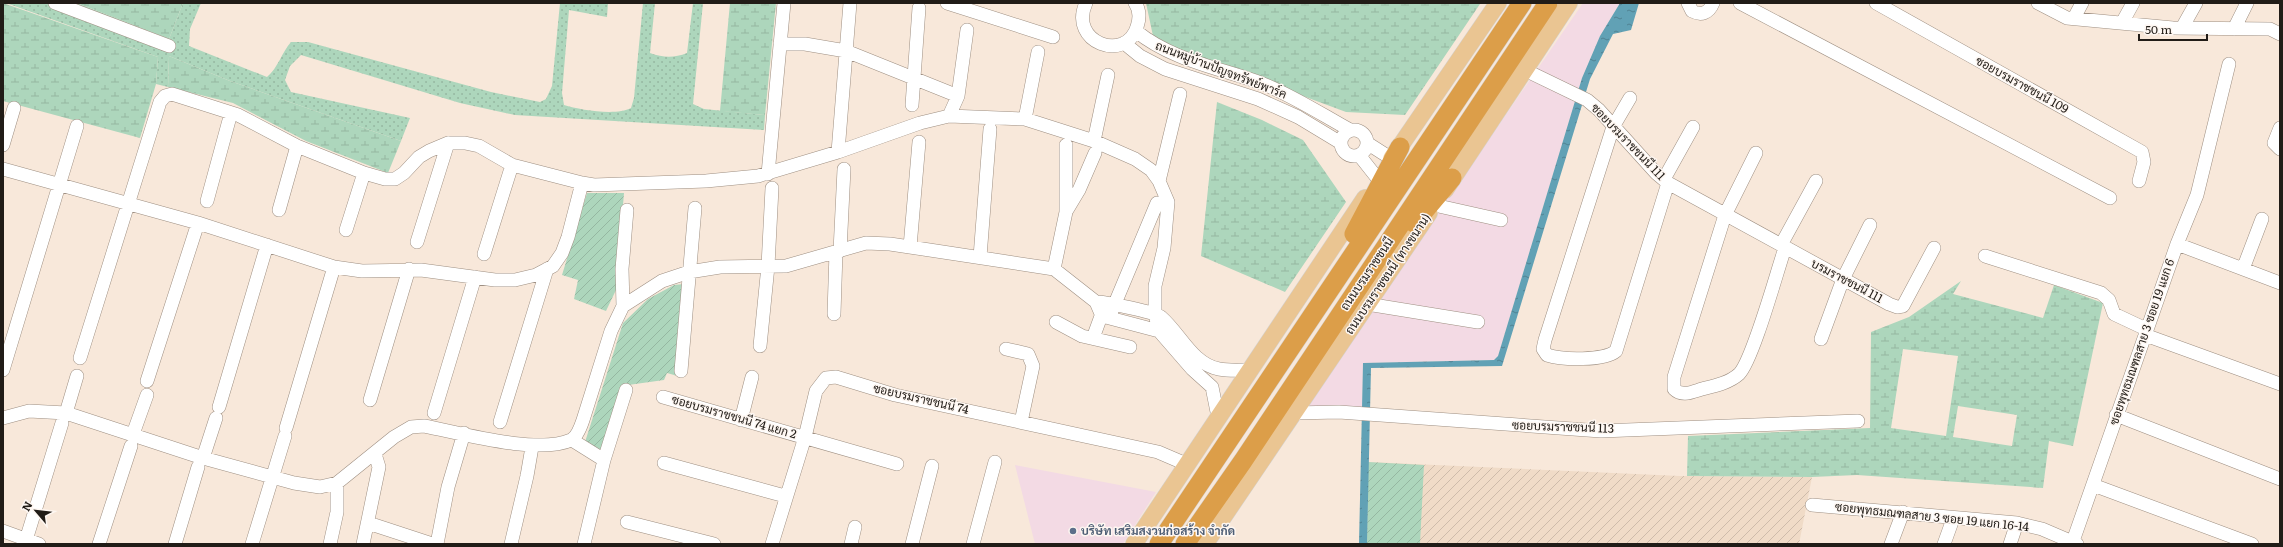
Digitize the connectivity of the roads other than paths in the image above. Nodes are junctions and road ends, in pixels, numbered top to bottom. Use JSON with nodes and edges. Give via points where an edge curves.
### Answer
{"nodes":[{"id":1,"x":55,"y":3,"type":"edge"},
{"id":2,"x":784,"y":3,"type":"edge"},
{"id":3,"x":850,"y":3,"type":"edge"},
{"id":4,"x":947,"y":3,"type":"edge"},
{"id":5,"x":1086,"y":3,"type":"edge"},
{"id":6,"x":1135,"y":3,"type":"edge"},
{"id":7,"x":1498,"y":3,"type":"edge"},
{"id":8,"x":1522,"y":3,"type":"edge"},
{"id":9,"x":1548,"y":3,"type":"edge"},
{"id":10,"x":1569,"y":3,"type":"edge"},
{"id":11,"x":1688,"y":3,"type":"edge"},
{"id":12,"x":1713,"y":3,"type":"edge"},
{"id":13,"x":1740,"y":3,"type":"edge"},
{"id":14,"x":1876,"y":3,"type":"edge"},
{"id":15,"x":2038,"y":3,"type":"edge"},
{"id":16,"x":2082,"y":3,"type":"edge"},
{"id":17,"x":2133,"y":3,"type":"edge"},
{"id":18,"x":2196,"y":3,"type":"edge"},
{"id":19,"x":2247,"y":3,"type":"edge"},
{"id":20,"x":919,"y":8,"type":"dead end"},
{"id":21,"x":981,"y":9,"type":"edge"},
{"id":22,"x":2074,"y":18,"type":"junction"},
{"id":23,"x":2122,"y":23,"type":"junction"},
{"id":24,"x":2182,"y":28,"type":"junction"},
{"id":25,"x":2234,"y":28,"type":"junction"},
{"id":26,"x":967,"y":30,"type":"dead end"},
{"id":27,"x":1136,"y":31,"type":"junction"},
{"id":28,"x":2280,"y":34,"type":"edge"},
{"id":29,"x":1053,"y":37,"type":"dead end"},
{"id":30,"x":1124,"y":43,"type":"junction"},
{"id":31,"x":780,"y":44,"type":"junction"},
{"id":32,"x":170,"y":46,"type":"dead end"},
{"id":33,"x":846,"y":50,"type":"junction"},
{"id":34,"x":1038,"y":52,"type":"dead end"},
{"id":35,"x":2229,"y":64,"type":"dead end"},
{"id":36,"x":1525,"y":70,"type":"junction"},
{"id":37,"x":1108,"y":75,"type":"dead end"},
{"id":38,"x":913,"y":76,"type":"junction"},
{"id":39,"x":1180,"y":94,"type":"dead end"},
{"id":40,"x":958,"y":96,"type":"junction"},
{"id":41,"x":1630,"y":98,"type":"dead end"},
{"id":42,"x":912,"y":105,"type":"dead end"},
{"id":43,"x":14,"y":108,"type":"dead end"},
{"id":44,"x":231,"y":113,"type":"junction"},
{"id":45,"x":949,"y":116,"type":"junction"},
{"id":46,"x":1025,"y":119,"type":"junction"},
{"id":47,"x":77,"y":126,"type":"dead end"},
{"id":48,"x":1693,"y":126,"type":"dead end"},
{"id":49,"x":1613,"y":127,"type":"junction"},
{"id":50,"x":2280,"y":128,"type":"edge"},
{"id":51,"x":990,"y":129,"type":"dead end"},
{"id":52,"x":1350,"y":130,"type":"junction"},
{"id":53,"x":919,"y":142,"type":"dead end"},
{"id":54,"x":448,"y":143,"type":"junction"},
{"id":55,"x":1341,"y":143,"type":"junction"},
{"id":56,"x":1367,"y":143,"type":"junction"},
{"id":57,"x":3,"y":145,"type":"edge"},
{"id":58,"x":1066,"y":145,"type":"dead end"},
{"id":59,"x":297,"y":146,"type":"junction"},
{"id":60,"x":2277,"y":146,"type":"edge"},
{"id":61,"x":1094,"y":147,"type":"junction"},
{"id":62,"x":838,"y":152,"type":"junction"},
{"id":63,"x":1396,"y":153,"type":"junction"},
{"id":64,"x":1756,"y":153,"type":"dead end"},
{"id":65,"x":1359,"y":155,"type":"junction"},
{"id":66,"x":512,"y":165,"type":"junction"},
{"id":67,"x":3,"y":169,"type":"edge"},
{"id":68,"x":844,"y":170,"type":"dead end"},
{"id":69,"x":364,"y":173,"type":"junction"},
{"id":70,"x":768,"y":174,"type":"junction"},
{"id":71,"x":1452,"y":178,"type":"junction"},
{"id":72,"x":1378,"y":179,"type":"junction"},
{"id":73,"x":1159,"y":181,"type":"junction"},
{"id":74,"x":1666,"y":181,"type":"junction"},
{"id":75,"x":1816,"y":181,"type":"dead end"},
{"id":76,"x":2139,"y":181,"type":"dead end"},
{"id":77,"x":582,"y":183,"type":"junction"},
{"id":78,"x":61,"y":184,"type":"junction"},
{"id":79,"x":772,"y":188,"type":"dead end"},
{"id":80,"x":2110,"y":198,"type":"dead end"},
{"id":81,"x":207,"y":201,"type":"dead end"},
{"id":82,"x":1157,"y":203,"type":"dead end"},
{"id":83,"x":129,"y":204,"type":"junction"},
{"id":84,"x":1434,"y":205,"type":"junction"},
{"id":85,"x":695,"y":208,"type":"dead end"},
{"id":86,"x":279,"y":210,"type":"dead end"},
{"id":87,"x":627,"y":210,"type":"dead end"},
{"id":88,"x":1066,"y":212,"type":"junction"},
{"id":89,"x":1725,"y":215,"type":"junction"},
{"id":90,"x":2262,"y":219,"type":"dead end"},
{"id":91,"x":1500,"y":220,"type":"dead end"},
{"id":92,"x":198,"y":223,"type":"junction"},
{"id":93,"x":1870,"y":225,"type":"dead end"},
{"id":94,"x":346,"y":230,"type":"dead end"},
{"id":95,"x":416,"y":242,"type":"dead end"},
{"id":96,"x":2177,"y":244,"type":"junction"},
{"id":97,"x":267,"y":245,"type":"junction"},
{"id":98,"x":910,"y":247,"type":"junction"},
{"id":99,"x":1786,"y":248,"type":"junction"},
{"id":100,"x":1934,"y":248,"type":"dead end"},
{"id":101,"x":838,"y":251,"type":"junction"},
{"id":102,"x":484,"y":254,"type":"dead end"},
{"id":103,"x":1985,"y":256,"type":"dead end"},
{"id":104,"x":980,"y":257,"type":"junction"},
{"id":105,"x":768,"y":266,"type":"junction"},
{"id":106,"x":334,"y":267,"type":"junction"},
{"id":107,"x":409,"y":269,"type":"junction"},
{"id":108,"x":547,"y":269,"type":"junction"},
{"id":109,"x":1054,"y":269,"type":"junction"},
{"id":110,"x":2243,"y":269,"type":"junction"},
{"id":111,"x":689,"y":272,"type":"junction"},
{"id":112,"x":475,"y":277,"type":"junction"},
{"id":113,"x":1843,"y":279,"type":"junction"},
{"id":114,"x":2280,"y":283,"type":"edge"},
{"id":115,"x":1105,"y":303,"type":"junction"},
{"id":116,"x":1367,"y":304,"type":"junction"},
{"id":117,"x":623,"y":306,"type":"junction"},
{"id":118,"x":1344,"y":310,"type":"junction"},
{"id":119,"x":834,"y":314,"type":"dead end"},
{"id":120,"x":1155,"y":314,"type":"junction"},
{"id":121,"x":1105,"y":318,"type":"junction"},
{"id":122,"x":1056,"y":322,"type":"dead end"},
{"id":123,"x":1307,"y":322,"type":"junction"},
{"id":124,"x":1478,"y":322,"type":"dead end"},
{"id":125,"x":1159,"y":331,"type":"junction"},
{"id":126,"x":2146,"y":332,"type":"junction"},
{"id":127,"x":1093,"y":338,"type":"junction"},
{"id":128,"x":1821,"y":339,"type":"dead end"},
{"id":129,"x":760,"y":346,"type":"dead end"},
{"id":130,"x":1130,"y":347,"type":"dead end"},
{"id":131,"x":1006,"y":349,"type":"dead end"},
{"id":132,"x":80,"y":358,"type":"dead end"},
{"id":133,"x":1195,"y":364,"type":"junction"},
{"id":134,"x":3,"y":370,"type":"edge"},
{"id":135,"x":1250,"y":370,"type":"junction"},
{"id":136,"x":681,"y":371,"type":"dead end"},
{"id":137,"x":78,"y":376,"type":"dead end"},
{"id":138,"x":752,"y":377,"type":"dead end"},
{"id":139,"x":147,"y":381,"type":"dead end"},
{"id":140,"x":2280,"y":384,"type":"edge"},
{"id":141,"x":626,"y":390,"type":"dead end"},
{"id":142,"x":147,"y":395,"type":"dead end"},
{"id":143,"x":662,"y":397,"type":"dead end"},
{"id":144,"x":370,"y":400,"type":"dead end"},
{"id":145,"x":434,"y":413,"type":"dead end"},
{"id":146,"x":1294,"y":413,"type":"junction"},
{"id":147,"x":2116,"y":415,"type":"junction"},
{"id":148,"x":1218,"y":416,"type":"junction"},
{"id":149,"x":3,"y":418,"type":"edge"},
{"id":150,"x":64,"y":418,"type":"junction"},
{"id":151,"x":741,"y":420,"type":"junction"},
{"id":152,"x":1858,"y":421,"type":"dead end"},
{"id":153,"x":500,"y":422,"type":"dead end"},
{"id":154,"x":1021,"y":422,"type":"junction"},
{"id":155,"x":464,"y":433,"type":"junction"},
{"id":156,"x":805,"y":437,"type":"junction"},
{"id":157,"x":132,"y":440,"type":"junction"},
{"id":158,"x":572,"y":440,"type":"junction"},
{"id":159,"x":532,"y":447,"type":"junction"},
{"id":160,"x":375,"y":454,"type":"junction"},
{"id":161,"x":604,"y":460,"type":"junction"},
{"id":162,"x":200,"y":462,"type":"junction"},
{"id":163,"x":995,"y":462,"type":"dead end"},
{"id":164,"x":664,"y":463,"type":"dead end"},
{"id":165,"x":897,"y":464,"type":"dead end"},
{"id":166,"x":1186,"y":464,"type":"junction"},
{"id":167,"x":932,"y":466,"type":"dead end"},
{"id":168,"x":272,"y":476,"type":"junction"},
{"id":169,"x":2280,"y":479,"type":"edge"},
{"id":170,"x":337,"y":483,"type":"junction"},
{"id":171,"x":2093,"y":485,"type":"junction"},
{"id":172,"x":785,"y":496,"type":"junction"},
{"id":173,"x":1812,"y":505,"type":"dead end"},
{"id":174,"x":1902,"y":512,"type":"junction"},
{"id":175,"x":1953,"y":519,"type":"junction"},
{"id":176,"x":627,"y":522,"type":"dead end"},
{"id":177,"x":368,"y":523,"type":"junction"},
{"id":178,"x":2017,"y":524,"type":"junction"},
{"id":179,"x":855,"y":527,"type":"dead end"},
{"id":180,"x":3,"y":532,"type":"edge"},
{"id":181,"x":33,"y":542,"type":"edge"},
{"id":182,"x":2074,"y":543,"type":"edge"},
{"id":183,"x":99,"y":544,"type":"edge"},
{"id":184,"x":175,"y":544,"type":"edge"},
{"id":185,"x":252,"y":544,"type":"edge"},
{"id":186,"x":330,"y":544,"type":"edge"},
{"id":187,"x":363,"y":544,"type":"edge"},
{"id":188,"x":432,"y":544,"type":"edge"},
{"id":189,"x":437,"y":544,"type":"edge"},
{"id":190,"x":511,"y":544,"type":"edge"},
{"id":191,"x":584,"y":544,"type":"edge"},
{"id":192,"x":714,"y":544,"type":"edge"},
{"id":193,"x":772,"y":544,"type":"edge"},
{"id":194,"x":851,"y":544,"type":"edge"},
{"id":195,"x":912,"y":544,"type":"edge"},
{"id":196,"x":973,"y":544,"type":"edge"},
{"id":197,"x":1134,"y":544,"type":"edge"},
{"id":198,"x":1159,"y":544,"type":"edge"},
{"id":199,"x":1185,"y":544,"type":"edge"},
{"id":200,"x":1205,"y":544,"type":"edge"},
{"id":201,"x":1891,"y":544,"type":"edge"},
{"id":202,"x":1944,"y":544,"type":"edge"},
{"id":203,"x":2010,"y":544,"type":"edge"},
{"id":204,"x":2252,"y":544,"type":"edge"}],
"edges":[{"from":1,"to":32,"type":"street"},
{"from":2,"to":31,"type":"street"},
{"from":3,"to":33,"type":"street"},
{"from":4,"to":21,"type":"street"},
{"from":5,"to":30,"type":"street","via":[[1082,16],[1084,28],[1090,38],[1100,45]]},
{"from":6,"to":27,"type":"street","via":[[1140,19]]},
{"from":7,"to":63,"type":"main road"},
{"from":8,"to":123,"type":"highway","name":"ถนนบรมราชชนนี"},
{"from":9,"to":118,"type":"highway","name":"ถนนบรมราชชนนี"},
{"from":10,"to":36,"type":"main road","name":"ถนนบรมราชชนนี (ทางขนาน)"},
{"from":11,"to":12,"type":"street","via":[[1692,10],[1702,14],[1707,12]]},
{"from":13,"to":80,"type":"street"},
{"from":14,"to":76,"type":"street","name":"ซอยบรมราชชนนี 109","via":[[2142,152],[2144,162]]},
{"from":15,"to":22,"type":"street","via":[[2062,17]]},
{"from":16,"to":22,"type":"street"},
{"from":17,"to":23,"type":"street"},
{"from":18,"to":24,"type":"street"},
{"from":19,"to":25,"type":"street"},
{"from":20,"to":38,"type":"street"},
{"from":21,"to":29,"type":"street"},
{"from":22,"to":23,"type":"street"},
{"from":23,"to":24,"type":"street"},
{"from":24,"to":25,"type":"street"},
{"from":25,"to":28,"type":"street","via":[[2270,29]]},
{"from":26,"to":40,"type":"street"},
{"from":27,"to":30,"type":"street"},
{"from":27,"to":52,"type":"street","name":"ถนนหมู่บ้านปัญจทรัพย์พาร์ค","via":[[1158,48],[1263,84]]},
{"from":30,"to":55,"type":"street","name":"ถนนหมู่บ้านปัญจทรัพย์พาร์ค","via":[[1140,56],[1165,69],[1258,99],[1298,117]]},
{"from":31,"to":33,"type":"street","via":[[805,44]]},
{"from":31,"to":70,"type":"street"},
{"from":33,"to":38,"type":"street"},
{"from":33,"to":62,"type":"street"},
{"from":34,"to":46,"type":"street"},
{"from":35,"to":96,"type":"street","via":[[2197,195]]},
{"from":36,"to":49,"type":"street","name":"ซอยบรมราชชนนี 111","via":[[1587,100]]},
{"from":36,"to":71,"type":"main road","name":"ถนนบรมราชชนนี (ทางขนาน)"},
{"from":37,"to":61,"type":"street"},
{"from":38,"to":40,"type":"street"},
{"from":38,"to":42,"type":"street"},
{"from":39,"to":73,"type":"street"},
{"from":40,"to":45,"type":"street"},
{"from":41,"to":49,"type":"street"},
{"from":43,"to":57,"type":"street"},
{"from":44,"to":59,"type":"street"},
{"from":44,"to":81,"type":"street"},
{"from":44,"to":83,"type":"street","via":[[172,94],[165,96],[160,102]]},
{"from":45,"to":46,"type":"street"},
{"from":45,"to":62,"type":"street","via":[[920,123]]},
{"from":46,"to":61,"type":"street"},
{"from":47,"to":78,"type":"street"},
{"from":48,"to":74,"type":"street"},
{"from":49,"to":74,"type":"street","name":"ซอยบรมราชชนนี 111"},
{"from":49,"to":74,"type":"street","via":[[1545,340],[1543,349],[1546,355],[1555,358],[1597,358],[1610,356],[1616,351]]},
{"from":50,"to":60,"type":"street"},
{"from":51,"to":104,"type":"street"},
{"from":52,"to":55,"type":"street","via":[[1342,138]]},
{"from":52,"to":56,"type":"street","name":"ถนนหมู่บ้านปัญจทรัพย์พาร์ค","via":[[1360,131],[1367,138]]},
{"from":53,"to":98,"type":"street"},
{"from":54,"to":66,"type":"street","via":[[479,146]]},
{"from":54,"to":69,"type":"street","via":[[419,157],[395,179]]},
{"from":54,"to":95,"type":"street"},
{"from":55,"to":65,"type":"street","name":"ถนนหมู่บ้านปัญจทรัพย์พาร์ค","via":[[1345,152],[1354,156]]},
{"from":56,"to":63,"type":"street","name":"ถนนหมู่บ้านปัญจทรัพย์พาร์ค"},
{"from":56,"to":65,"type":"street"},
{"from":58,"to":88,"type":"street"},
{"from":59,"to":69,"type":"street"},
{"from":59,"to":86,"type":"street"},
{"from":61,"to":73,"type":"street","via":[[1135,159],[1151,170]]},
{"from":61,"to":88,"type":"street","via":[[1079,190]]},
{"from":62,"to":70,"type":"street"},
{"from":63,"to":72,"type":"main road"},
{"from":63,"to":123,"type":"highway"},
{"from":64,"to":89,"type":"street"},
{"from":65,"to":72,"type":"street","name":"ถนนหมู่บ้านปัญจทรัพย์พาร์ค"},
{"from":66,"to":77,"type":"street"},
{"from":66,"to":102,"type":"street"},
{"from":67,"to":78,"type":"street"},
{"from":68,"to":101,"type":"street"},
{"from":69,"to":94,"type":"street"},
{"from":70,"to":77,"type":"street","via":[[706,181]]},
{"from":71,"to":84,"type":"main road","name":"ถนนบรมราชชนนี (ทางขนาน)"},
{"from":71,"to":118,"type":"highway"},
{"from":72,"to":135,"type":"main road"},
{"from":73,"to":120,"type":"street","via":[[1168,202],[1164,248],[1155,286]]},
{"from":74,"to":89,"type":"street","name":"ซอยบรมราชชนนี 111"},
{"from":75,"to":99,"type":"street"},
{"from":77,"to":108,"type":"street","via":[[562,253],[553,266]]},
{"from":78,"to":83,"type":"street"},
{"from":78,"to":134,"type":"street"},
{"from":79,"to":105,"type":"street"},
{"from":82,"to":115,"type":"street"},
{"from":83,"to":92,"type":"street"},
{"from":83,"to":132,"type":"street"},
{"from":84,"to":91,"type":"street"},
{"from":84,"to":116,"type":"main road","name":"ถนนบรมราชชนนี (ทางขนาน)"},
{"from":85,"to":111,"type":"street"},
{"from":87,"to":117,"type":"street","via":[[622,269]]},
{"from":88,"to":109,"type":"street"},
{"from":89,"to":99,"type":"street","name":"ซอยบรมราชชนนี 111"},
{"from":89,"to":99,"type":"street","via":[[1674,378],[1674,389],[1678,393],[1686,394],[1728,382],[1739,374],[1750,353]]},
{"from":90,"to":110,"type":"street"},
{"from":92,"to":97,"type":"street"},
{"from":92,"to":139,"type":"street"},
{"from":93,"to":113,"type":"street"},
{"from":96,"to":110,"type":"street","name":"ซอยพุทธมณฑลสาย 3 ซอย 19 แยก 6"},
{"from":96,"to":126,"type":"street","name":"ซอยพุทธมณฑลสาย 3 ซอย 19 แยก 6"},
{"from":97,"to":106,"type":"street"},
{"from":97,"to":162,"type":"street"},
{"from":98,"to":101,"type":"street","via":[[866,243]]},
{"from":98,"to":104,"type":"street"},
{"from":99,"to":113,"type":"street","name":"บรมราชชนนี 111"},
{"from":100,"to":113,"type":"street","name":"บรมราชชนนี 111","via":[[1903,306],[1889,304]]},
{"from":101,"to":105,"type":"street","via":[[801,263]]},
{"from":101,"to":119,"type":"street"},
{"from":103,"to":126,"type":"street","via":[[2101,293],[2109,300],[2114,314]]},
{"from":104,"to":109,"type":"street"},
{"from":105,"to":111,"type":"street","via":[[720,267]]},
{"from":105,"to":129,"type":"street"},
{"from":106,"to":107,"type":"street","via":[[362,271]]},
{"from":106,"to":168,"type":"street"},
{"from":107,"to":112,"type":"street"},
{"from":107,"to":144,"type":"street"},
{"from":108,"to":112,"type":"street","via":[[536,275],[515,280]]},
{"from":108,"to":153,"type":"street"},
{"from":109,"to":115,"type":"street"},
{"from":110,"to":114,"type":"street","name":"ซอยพุทธมณฑลสาย 3 ซอย 19 แยก 6"},
{"from":111,"to":117,"type":"street","via":[[662,281]]},
{"from":111,"to":136,"type":"street"},
{"from":112,"to":145,"type":"street"},
{"from":113,"to":128,"type":"street"},
{"from":115,"to":120,"type":"street"},
{"from":115,"to":121,"type":"street"},
{"from":116,"to":124,"type":"street"},
{"from":116,"to":146,"type":"main road","name":"ถนนบรมราชชนนี (ทางขนาน)"},
{"from":117,"to":158,"type":"street","via":[[611,330],[584,420]]},
{"from":118,"to":199,"type":"highway","name":"ถนนบรมราชชนนี"},
{"from":120,"to":125,"type":"street"},
{"from":120,"to":133,"type":"street","via":[[1186,347]]},
{"from":121,"to":125,"type":"street"},
{"from":121,"to":127,"type":"street"},
{"from":122,"to":127,"type":"street","via":[[1073,333]]},
{"from":123,"to":198,"type":"highway","name":"ถนนบรมราชชนนี"},
{"from":125,"to":133,"type":"street"},
{"from":126,"to":140,"type":"street"},
{"from":126,"to":147,"type":"street","name":"ซอยพุทธมณฑลสาย 3 ซอย 19 แยก 6"},
{"from":127,"to":130,"type":"street"},
{"from":131,"to":154,"type":"street","via":[[1028,354],[1033,366]]},
{"from":133,"to":135,"type":"street","via":[[1218,369]]},
{"from":133,"to":148,"type":"street","via":[[1212,387]]},
{"from":135,"to":148,"type":"main road"},
{"from":137,"to":150,"type":"street"},
{"from":138,"to":151,"type":"street"},
{"from":141,"to":161,"type":"street"},
{"from":142,"to":157,"type":"street"},
{"from":143,"to":151,"type":"street","name":"ซอยบรมราชชนนี 74 แยก 2"},
{"from":146,"to":152,"type":"street","name":"ซอยบรมราชชนนี 113","via":[[1359,414],[1601,431]]},
{"from":146,"to":200,"type":"main road","name":"ถนนบรมราชชนนี (ทางขนาน)"},
{"from":147,"to":169,"type":"street"},
{"from":147,"to":171,"type":"street","name":"ซอยพุทธมณฑลสาย 3 ซอย 19 แยก 6"},
{"from":148,"to":166,"type":"main road"},
{"from":149,"to":150,"type":"street","via":[[28,411]]},
{"from":150,"to":157,"type":"street"},
{"from":150,"to":181,"type":"street"},
{"from":151,"to":156,"type":"street","name":"ซอยบรมราชชนนี 74 แยก 2"},
{"from":154,"to":156,"type":"street","name":"ซอยบรมราชชนนี 74","via":[[895,395],[836,378],[826,378],[816,391]]},
{"from":154,"to":166,"type":"street","name":"ซอยบรมราชชนนี 74","via":[[1158,452]]},
{"from":155,"to":159,"type":"street"},
{"from":155,"to":160,"type":"street","via":[[424,426],[411,427],[394,437]]},
{"from":155,"to":189,"type":"street","via":[[448,487]]},
{"from":156,"to":165,"type":"street","name":"ซอยบรมราชชนนี 74 แยก 2"},
{"from":156,"to":172,"type":"street","name":"ซอยบรมราชชนนี 74"},
{"from":157,"to":162,"type":"street"},
{"from":157,"to":183,"type":"street"},
{"from":158,"to":159,"type":"street"},
{"from":158,"to":161,"type":"street"},
{"from":159,"to":190,"type":"street"},
{"from":160,"to":170,"type":"street"},
{"from":160,"to":177,"type":"street","via":[[379,467]]},
{"from":161,"to":191,"type":"street"},
{"from":162,"to":168,"type":"street"},
{"from":162,"to":184,"type":"street"},
{"from":163,"to":196,"type":"street"},
{"from":164,"to":172,"type":"street"},
{"from":166,"to":197,"type":"main road"},
{"from":167,"to":195,"type":"street"},
{"from":168,"to":170,"type":"street","via":[[320,487]]},
{"from":168,"to":185,"type":"street"},
{"from":170,"to":186,"type":"street","via":[[337,512]]},
{"from":171,"to":182,"type":"street","name":"ซอยพุทธมณฑลสาย 3 ซอย 19 แยก 6"},
{"from":171,"to":204,"type":"street"},
{"from":172,"to":193,"type":"street","name":"ซอยบรมราชชนนี 74"},
{"from":173,"to":174,"type":"street","name":"ซอยพุทธมณฑลสาย 3 ซอย 19 แยก 16-14"},
{"from":174,"to":175,"type":"street","name":"ซอยพุทธมณฑลสาย 3 ซอย 19 แยก 16-14"},
{"from":174,"to":201,"type":"street"},
{"from":175,"to":178,"type":"street","name":"ซอยพุทธมณฑลสาย 3 ซอย 19 แยก 16-14"},
{"from":175,"to":202,"type":"street"},
{"from":176,"to":192,"type":"street"},
{"from":177,"to":187,"type":"street"},
{"from":177,"to":188,"type":"street"},
{"from":178,"to":182,"type":"street","name":"ซอยพุทธมณฑลสาย 3 ซอย 19 แยก 16-14","via":[[2042,529]]},
{"from":178,"to":203,"type":"street"},
{"from":179,"to":194,"type":"street"},
{"from":180,"to":181,"type":"street"}]}
